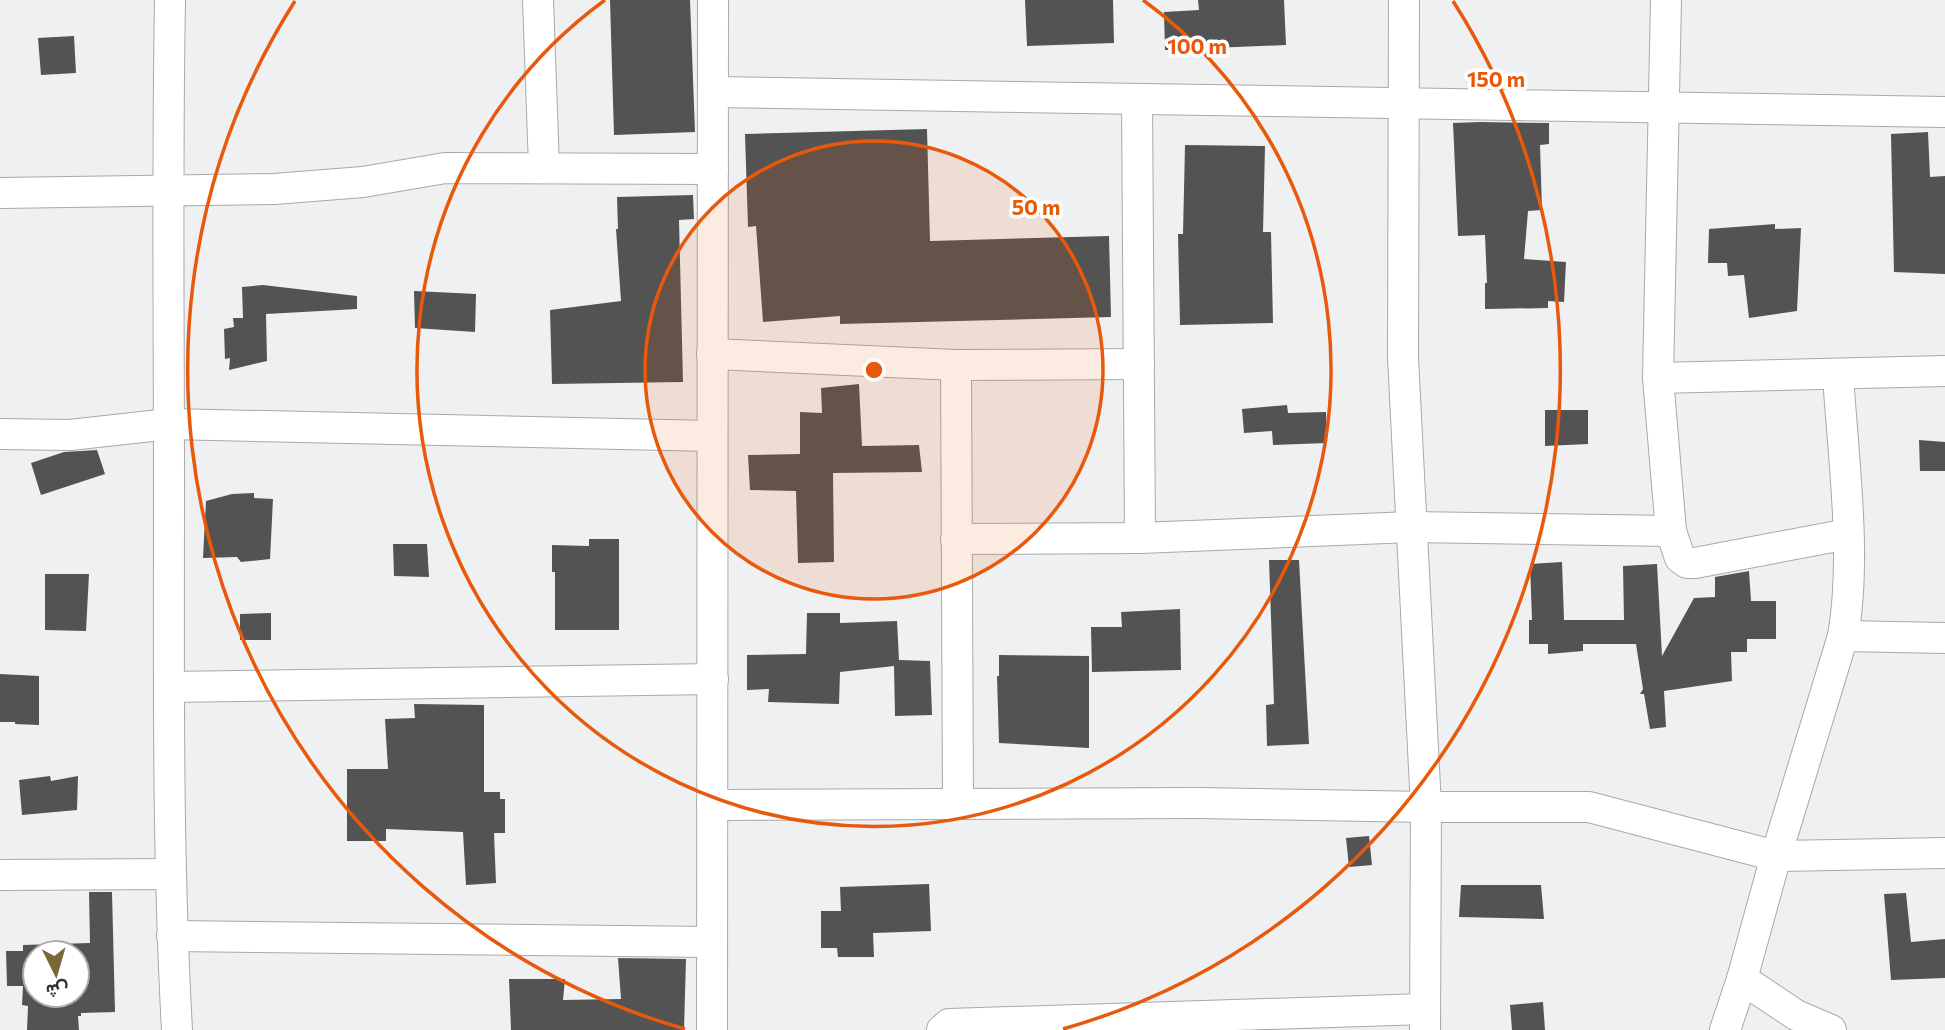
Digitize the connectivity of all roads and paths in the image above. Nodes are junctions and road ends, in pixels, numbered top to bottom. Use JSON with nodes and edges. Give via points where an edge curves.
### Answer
{"nodes":[{"id":1,"x":170,"y":0,"type":"edge"},
{"id":2,"x":538,"y":0,"type":"edge"},
{"id":3,"x":713,"y":0,"type":"edge"},
{"id":4,"x":1404,"y":0,"type":"edge"},
{"id":5,"x":1666,"y":0,"type":"edge"},
{"id":6,"x":713,"y":92,"type":"junction"},
{"id":7,"x":1137,"y":100,"type":"junction"},
{"id":8,"x":1404,"y":104,"type":"junction"},
{"id":9,"x":1664,"y":108,"type":"junction"},
{"id":10,"x":1945,"y":112,"type":"edge"},
{"id":11,"x":544,"y":167,"type":"junction"},
{"id":12,"x":713,"y":169,"type":"junction"},
{"id":13,"x":167,"y":191,"type":"junction"},
{"id":14,"x":0,"y":193,"type":"edge"},
{"id":15,"x":712,"y":354,"type":"junction"},
{"id":16,"x":956,"y":365,"type":"junction"},
{"id":17,"x":1139,"y":365,"type":"junction"},
{"id":18,"x":1945,"y":371,"type":"edge"},
{"id":19,"x":1838,"y":375,"type":"junction"},
{"id":20,"x":1658,"y":378,"type":"junction"},
{"id":21,"x":169,"y":424,"type":"junction"},
{"id":22,"x":0,"y":434,"type":"edge"},
{"id":23,"x":712,"y":436,"type":"junction"},
{"id":24,"x":1411,"y":527,"type":"junction"},
{"id":25,"x":1671,"y":531,"type":"junction"},
{"id":26,"x":1847,"y":534,"type":"junction"},
{"id":27,"x":1140,"y":538,"type":"junction"},
{"id":28,"x":957,"y":539,"type":"junction"},
{"id":29,"x":1843,"y":636,"type":"junction"},
{"id":30,"x":1945,"y":638,"type":"edge"},
{"id":31,"x":713,"y":679,"type":"junction"},
{"id":32,"x":169,"y":687,"type":"junction"},
{"id":33,"x":958,"y":802,"type":"junction"},
{"id":34,"x":712,"y":805,"type":"junction"},
{"id":35,"x":1426,"y":807,"type":"junction"},
{"id":36,"x":1945,"y":852,"type":"edge"},
{"id":37,"x":1776,"y":856,"type":"junction"},
{"id":38,"x":171,"y":873,"type":"junction"},
{"id":39,"x":0,"y":875,"type":"edge"},
{"id":40,"x":172,"y":936,"type":"junction"},
{"id":41,"x":712,"y":942,"type":"junction"},
{"id":42,"x":1742,"y":979,"type":"junction"},
{"id":43,"x":1425,"y":1019,"type":"edge"},
{"id":44,"x":1798,"y":1023,"type":"edge"},
{"id":45,"x":177,"y":1030,"type":"edge"},
{"id":46,"x":712,"y":1030,"type":"edge"},
{"id":47,"x":942,"y":1030,"type":"edge"},
{"id":48,"x":1725,"y":1030,"type":"edge"},
{"id":49,"x":1831,"y":1030,"type":"edge"}],
"edges":[{"from":1,"to":13,"type":"street"},
{"from":2,"to":11,"type":"street"},
{"from":3,"to":6,"type":"street"},
{"from":4,"to":8,"type":"street"},
{"from":5,"to":9,"type":"street"},
{"from":6,"to":7,"type":"street"},
{"from":6,"to":12,"type":"street"},
{"from":7,"to":8,"type":"street"},
{"from":7,"to":17,"type":"street"},
{"from":8,"to":9,"type":"street"},
{"from":8,"to":24,"type":"street","via":[[1403,358]]},
{"from":9,"to":10,"type":"street"},
{"from":9,"to":20,"type":"street"},
{"from":11,"to":12,"type":"street"},
{"from":11,"to":13,"type":"street","via":[[446,168],[363,182]]},
{"from":12,"to":15,"type":"street"},
{"from":13,"to":14,"type":"street"},
{"from":13,"to":21,"type":"street"},
{"from":15,"to":16,"type":"street"},
{"from":15,"to":23,"type":"street"},
{"from":16,"to":17,"type":"street"},
{"from":16,"to":28,"type":"street"},
{"from":17,"to":27,"type":"street"},
{"from":18,"to":19,"type":"street"},
{"from":19,"to":20,"type":"street"},
{"from":19,"to":26,"type":"street"},
{"from":20,"to":25,"type":"street"},
{"from":21,"to":22,"type":"street","via":[[70,435]]},
{"from":21,"to":23,"type":"street"},
{"from":21,"to":32,"type":"street"},
{"from":23,"to":31,"type":"street"},
{"from":24,"to":25,"type":"street"},
{"from":24,"to":27,"type":"street"},
{"from":24,"to":35,"type":"street"},
{"from":25,"to":26,"type":"street","via":[[1680,558],[1687,563]]},
{"from":26,"to":29,"type":"street"},
{"from":27,"to":28,"type":"street"},
{"from":28,"to":33,"type":"street"},
{"from":29,"to":30,"type":"street"},
{"from":29,"to":37,"type":"street"},
{"from":31,"to":32,"type":"street"},
{"from":31,"to":34,"type":"street"},
{"from":32,"to":38,"type":"street"},
{"from":33,"to":34,"type":"street"},
{"from":33,"to":35,"type":"street"},
{"from":34,"to":41,"type":"street"},
{"from":35,"to":37,"type":"street","via":[[1589,807]]},
{"from":35,"to":43,"type":"street"},
{"from":36,"to":37,"type":"street"},
{"from":37,"to":42,"type":"street"},
{"from":38,"to":39,"type":"street"},
{"from":38,"to":40,"type":"street"},
{"from":40,"to":41,"type":"street"},
{"from":40,"to":45,"type":"street"},
{"from":41,"to":46,"type":"street"},
{"from":42,"to":44,"type":"street"},
{"from":42,"to":48,"type":"street"},
{"from":43,"to":47,"type":"street","via":[[949,1024]]},
{"from":44,"to":49,"type":"street"}]}
